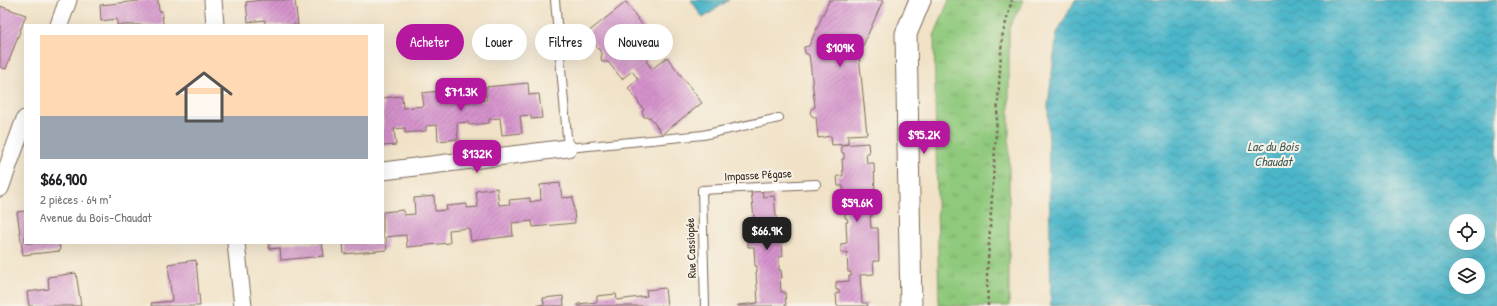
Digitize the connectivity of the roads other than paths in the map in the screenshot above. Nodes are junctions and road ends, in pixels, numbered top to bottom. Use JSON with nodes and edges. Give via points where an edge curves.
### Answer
{"nodes":[{"id":1,"x":68,"y":0,"type":"edge"},
{"id":2,"x":213,"y":0,"type":"edge"},
{"id":3,"x":555,"y":0,"type":"edge"},
{"id":4,"x":920,"y":0,"type":"edge"},
{"id":5,"x":59,"y":24,"type":"edge"},
{"id":6,"x":215,"y":24,"type":"edge"},
{"id":7,"x":779,"y":118,"type":"dead end"},
{"id":8,"x":24,"y":122,"type":"edge"},
{"id":9,"x":568,"y":148,"type":"junction"},
{"id":10,"x":384,"y":172,"type":"edge"},
{"id":11,"x":816,"y":184,"type":"dead end"},
{"id":12,"x":0,"y":188,"type":"edge"},
{"id":13,"x":702,"y":190,"type":"joint"},
{"id":14,"x":236,"y":244,"type":"edge"},
{"id":15,"x":243,"y":306,"type":"edge"},
{"id":16,"x":705,"y":306,"type":"edge"},
{"id":17,"x":911,"y":306,"type":"edge"}],
"edges":[{"from":1,"to":5,"type":"street"},
{"from":2,"to":6,"type":"street"},
{"from":3,"to":9,"type":"lane"},
{"from":4,"to":17,"type":"street","via":[[906,34]]},
{"from":7,"to":9,"type":"lane","via":[[703,135]]},
{"from":8,"to":12,"type":"street"},
{"from":9,"to":10,"type":"street"},
{"from":11,"to":13,"type":"lane","name":"Impasse Pégase"},
{"from":13,"to":16,"type":"lane","name":"Rue Cassiopée"},
{"from":14,"to":15,"type":"street"}]}
